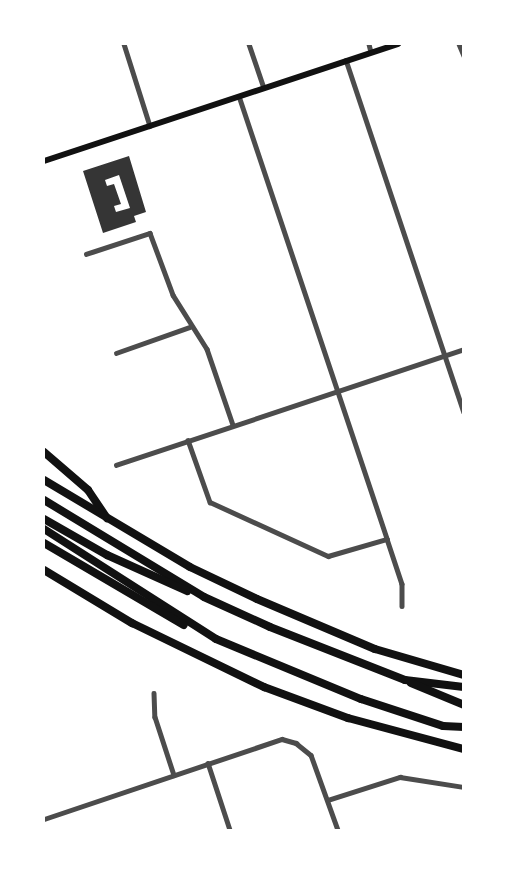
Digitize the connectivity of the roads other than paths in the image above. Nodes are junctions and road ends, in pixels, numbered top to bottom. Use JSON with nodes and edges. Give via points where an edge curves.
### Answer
{"nodes":[{"id":1,"x":124,"y":44,"type":"edge"},
{"id":2,"x":249,"y":44,"type":"edge"},
{"id":3,"x":369,"y":44,"type":"edge"},
{"id":4,"x":398,"y":44,"type":"edge"},
{"id":5,"x":459,"y":44,"type":"edge"},
{"id":6,"x":371,"y":52,"type":"junction"},
{"id":7,"x":464,"y":56,"type":"edge"},
{"id":8,"x":346,"y":60,"type":"junction"},
{"id":9,"x":264,"y":88,"type":"junction"},
{"id":10,"x":239,"y":96,"type":"junction"},
{"id":11,"x":150,"y":126,"type":"junction"},
{"id":12,"x":44,"y":161,"type":"edge"},
{"id":13,"x":86,"y":254,"type":"dead end"},
{"id":14,"x":190,"y":327,"type":"junction"},
{"id":15,"x":464,"y":349,"type":"edge"},
{"id":16,"x":116,"y":353,"type":"dead end"},
{"id":17,"x":445,"y":355,"type":"junction"},
{"id":18,"x":338,"y":390,"type":"junction"},
{"id":19,"x":464,"y":412,"type":"edge"},
{"id":20,"x":233,"y":425,"type":"junction"},
{"id":21,"x":188,"y":440,"type":"junction"},
{"id":22,"x":44,"y":452,"type":"edge"},
{"id":23,"x":116,"y":465,"type":"dead end"},
{"id":24,"x":44,"y":480,"type":"edge"},
{"id":25,"x":44,"y":500,"type":"edge"},
{"id":26,"x":44,"y":519,"type":"edge"},
{"id":27,"x":109,"y":521,"type":"junction"},
{"id":28,"x":44,"y":529,"type":"edge"},
{"id":29,"x":387,"y":539,"type":"junction"},
{"id":30,"x":44,"y":543,"type":"edge"},
{"id":31,"x":44,"y":570,"type":"edge"},
{"id":32,"x":204,"y":597,"type":"junction"},
{"id":33,"x":402,"y":606,"type":"dead end"},
{"id":34,"x":202,"y":631,"type":"junction"},
{"id":35,"x":464,"y":675,"type":"edge"},
{"id":36,"x":405,"y":680,"type":"junction"},
{"id":37,"x":464,"y":687,"type":"edge"},
{"id":38,"x":154,"y":693,"type":"dead end"},
{"id":39,"x":464,"y":705,"type":"edge"},
{"id":40,"x":464,"y":729,"type":"edge"},
{"id":41,"x":282,"y":739,"type":"joint"},
{"id":42,"x":464,"y":749,"type":"edge"},
{"id":43,"x":208,"y":763,"type":"junction"},
{"id":44,"x":174,"y":775,"type":"junction"},
{"id":45,"x":464,"y":787,"type":"edge"},
{"id":46,"x":328,"y":800,"type":"junction"},
{"id":47,"x":44,"y":819,"type":"edge"},
{"id":48,"x":230,"y":831,"type":"edge"},
{"id":49,"x":338,"y":831,"type":"edge"}],
"edges":[{"from":1,"to":11,"type":"street"},
{"from":2,"to":9,"type":"street"},
{"from":3,"to":6,"type":"street"},
{"from":4,"to":6,"type":"main road"},
{"from":5,"to":7,"type":"street"},
{"from":6,"to":8,"type":"main road"},
{"from":8,"to":9,"type":"main road"},
{"from":8,"to":17,"type":"street"},
{"from":9,"to":10,"type":"main road"},
{"from":10,"to":11,"type":"main road"},
{"from":10,"to":18,"type":"street"},
{"from":11,"to":12,"type":"main road"},
{"from":13,"to":14,"type":"street","via":[[150,233],[173,296]]},
{"from":14,"to":16,"type":"street"},
{"from":14,"to":20,"type":"street","via":[[207,348]]},
{"from":15,"to":17,"type":"street"},
{"from":17,"to":18,"type":"street"},
{"from":17,"to":19,"type":"street"},
{"from":18,"to":20,"type":"street"},
{"from":18,"to":29,"type":"street"},
{"from":20,"to":21,"type":"street"},
{"from":21,"to":23,"type":"street"},
{"from":21,"to":29,"type":"street","via":[[210,502],[328,556]]},
{"from":22,"to":27,"type":"highway","via":[[88,490]]},
{"from":24,"to":27,"type":"highway"},
{"from":25,"to":32,"type":"highway"},
{"from":26,"to":32,"type":"highway","via":[[116,560]]},
{"from":27,"to":35,"type":"highway","via":[[190,567],[322,629]]},
{"from":28,"to":34,"type":"highway"},
{"from":29,"to":33,"type":"street","via":[[402,584]]},
{"from":30,"to":34,"type":"highway","via":[[169,619]]},
{"from":31,"to":42,"type":"highway","via":[[149,633],[264,687],[348,718]]},
{"from":32,"to":36,"type":"highway"},
{"from":34,"to":40,"type":"highway","via":[[320,684],[443,726]]},
{"from":36,"to":37,"type":"highway"},
{"from":36,"to":39,"type":"highway"},
{"from":38,"to":44,"type":"street","via":[[155,717]]},
{"from":41,"to":43,"type":"street"},
{"from":41,"to":46,"type":"street","via":[[306,749]]},
{"from":43,"to":44,"type":"street"},
{"from":43,"to":48,"type":"street"},
{"from":44,"to":47,"type":"street"},
{"from":45,"to":46,"type":"street","via":[[400,777]]},
{"from":46,"to":49,"type":"street"}]}
